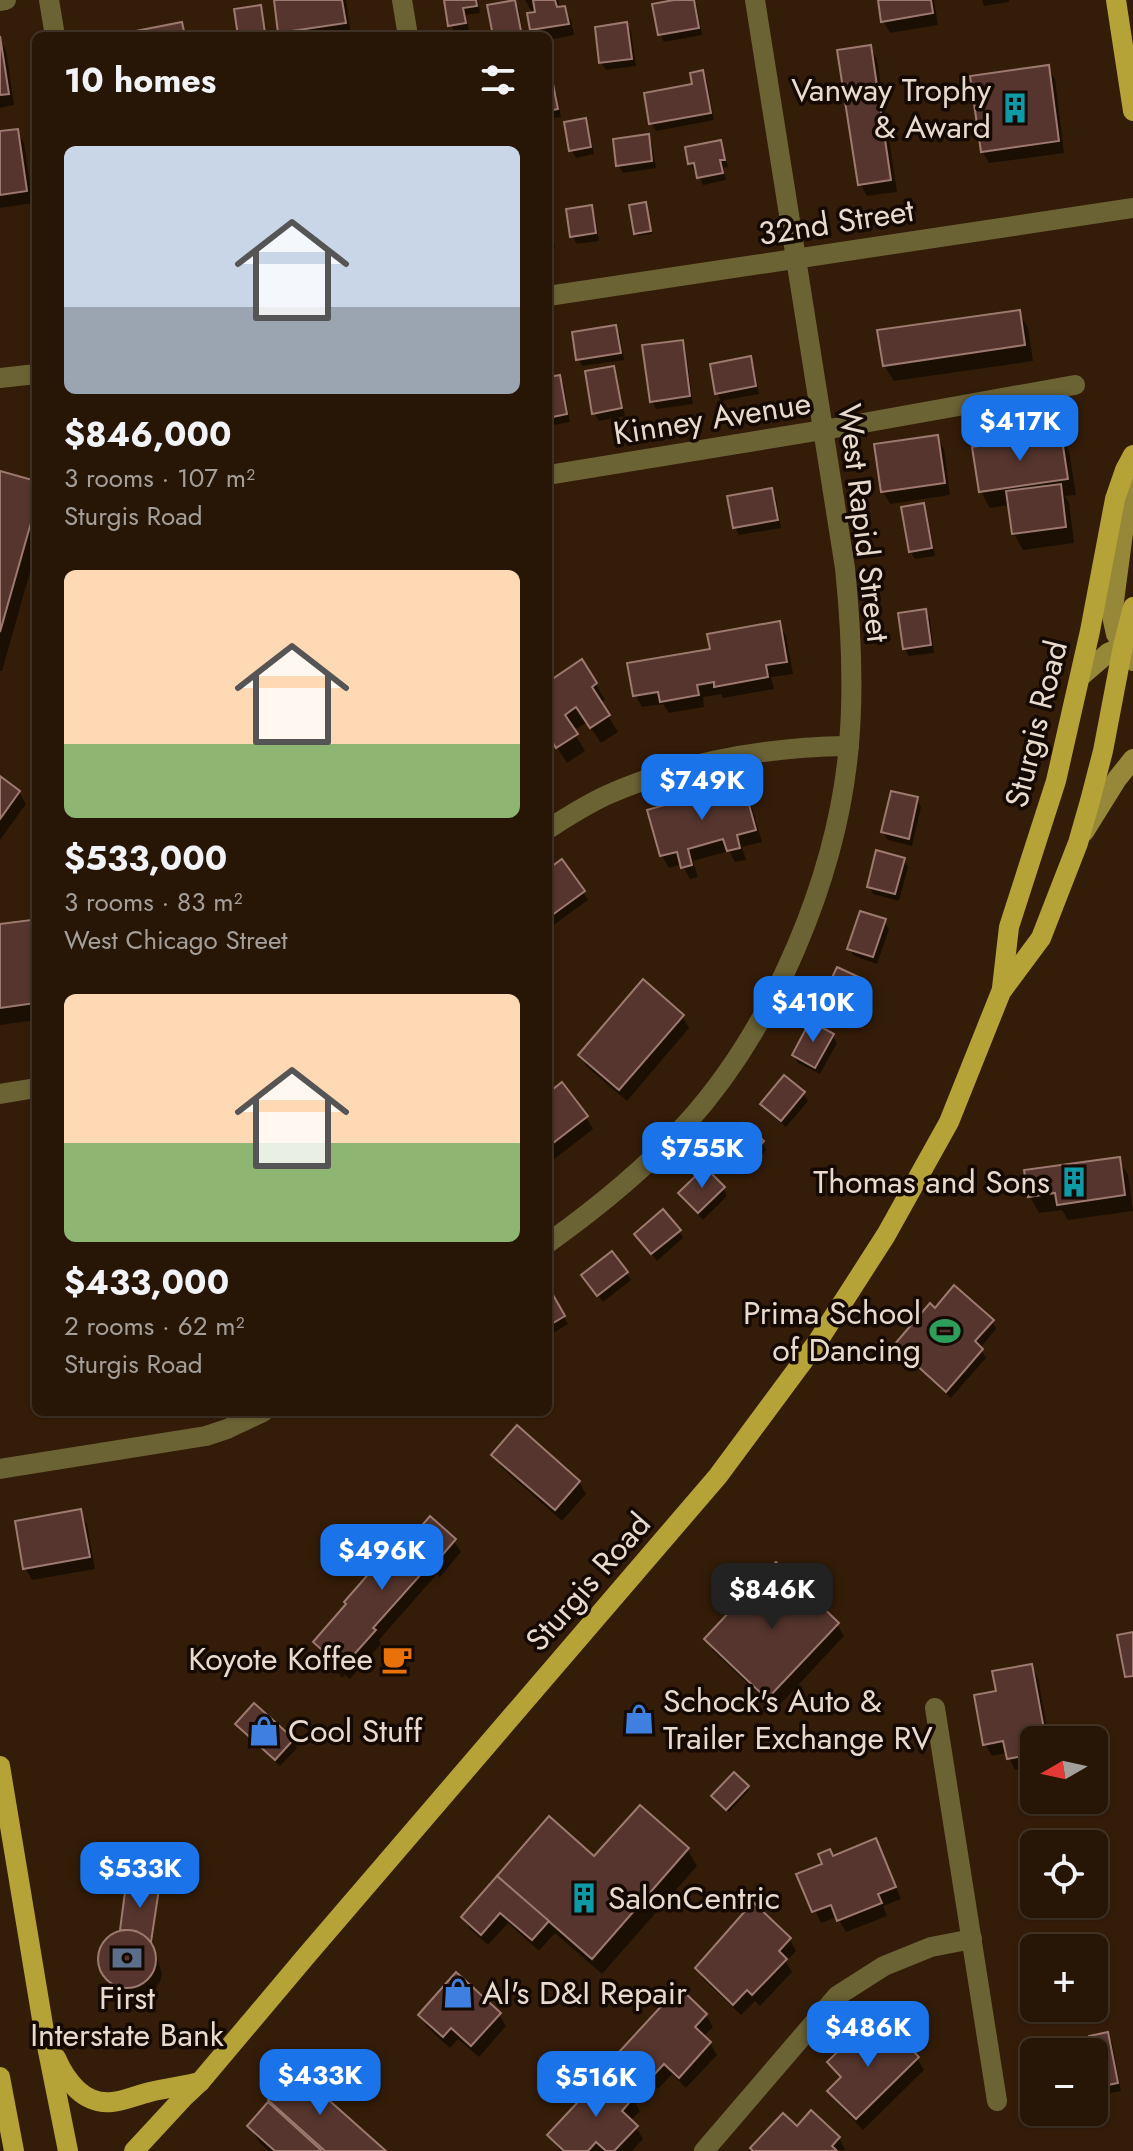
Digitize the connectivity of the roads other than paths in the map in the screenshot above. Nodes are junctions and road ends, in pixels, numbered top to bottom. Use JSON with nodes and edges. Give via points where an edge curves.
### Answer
{"nodes":[{"id":1,"x":49,"y":0,"type":"edge"},
{"id":2,"x":402,"y":0,"type":"edge"},
{"id":3,"x":755,"y":0,"type":"edge"},
{"id":4,"x":1116,"y":0,"type":"edge"},
{"id":5,"x":54,"y":32,"type":"edge"},
{"id":6,"x":407,"y":32,"type":"edge"},
{"id":7,"x":1133,"y":111,"type":"edge"},
{"id":8,"x":1133,"y":208,"type":"edge"},
{"id":9,"x":796,"y":259,"type":"junction"},
{"id":10,"x":552,"y":295,"type":"edge"},
{"id":11,"x":32,"y":374,"type":"edge"},
{"id":12,"x":0,"y":378,"type":"edge"},
{"id":13,"x":1075,"y":385,"type":"dead end"},
{"id":14,"x":822,"y":430,"type":"junction"},
{"id":15,"x":1129,"y":462,"type":"edge"},
{"id":16,"x":552,"y":474,"type":"edge"},
{"id":17,"x":1133,"y":607,"type":"edge"},
{"id":18,"x":1130,"y":650,"type":"edge"},
{"id":19,"x":1080,"y":677,"type":"junction"},
{"id":20,"x":849,"y":746,"type":"junction"},
{"id":21,"x":1133,"y":759,"type":"edge"},
{"id":22,"x":552,"y":827,"type":"edge"},
{"id":23,"x":1078,"y":843,"type":"junction"},
{"id":24,"x":1001,"y":992,"type":"junction"},
{"id":25,"x":32,"y":1089,"type":"edge"},
{"id":26,"x":0,"y":1094,"type":"edge"},
{"id":27,"x":552,"y":1240,"type":"edge"},
{"id":28,"x":255,"y":1416,"type":"edge"},
{"id":29,"x":0,"y":1469,"type":"edge"},
{"id":30,"x":935,"y":1708,"type":"dead end"},
{"id":31,"x":0,"y":1766,"type":"edge"},
{"id":32,"x":972,"y":1939,"type":"junction"},
{"id":33,"x":44,"y":2031,"type":"junction"},
{"id":34,"x":0,"y":2077,"type":"edge"},
{"id":35,"x":200,"y":2082,"type":"junction"},
{"id":36,"x":997,"y":2101,"type":"dead end"},
{"id":37,"x":14,"y":2151,"type":"edge"},
{"id":38,"x":68,"y":2151,"type":"edge"},
{"id":39,"x":134,"y":2151,"type":"edge"},
{"id":40,"x":704,"y":2151,"type":"edge"}],
"edges":[{"from":1,"to":5,"type":"street"},
{"from":2,"to":6,"type":"street"},
{"from":3,"to":9,"type":"street","name":"West Rapid Street"},
{"from":4,"to":7,"type":"main road"},
{"from":8,"to":9,"type":"street","name":"32nd Street"},
{"from":9,"to":10,"type":"street","name":"32nd Street"},
{"from":9,"to":14,"type":"street","name":"West Rapid Street"},
{"from":11,"to":12,"type":"street"},
{"from":13,"to":14,"type":"street","name":"Kinney Avenue"},
{"from":14,"to":16,"type":"street","name":"Kinney Avenue"},
{"from":14,"to":20,"type":"street","name":"West Rapid Street","via":[[850,616]]},
{"from":15,"to":18,"type":"street","via":[[1112,616],[1116,634]]},
{"from":15,"to":19,"type":"main road","name":"Sturgis Road","via":[[1107,535]]},
{"from":17,"to":18,"type":"main road","name":"Sturgis Road"},
{"from":18,"to":19,"type":"street","via":[[1108,653]]},
{"from":18,"to":23,"type":"main road","name":"Sturgis Road"},
{"from":19,"to":24,"type":"main road","name":"Sturgis Road","via":[[1056,781],[1009,927]]},
{"from":20,"to":22,"type":"street","via":[[767,752],[679,769],[604,796]]},
{"from":20,"to":27,"type":"street","name":"West Rapid Street","via":[[811,912],[769,1005],[716,1088],[686,1124],[614,1192]]},
{"from":21,"to":23,"type":"street"},
{"from":23,"to":24,"type":"main road","name":"Sturgis Road","via":[[1041,938]]},
{"from":24,"to":35,"type":"main road","name":"Sturgis Road","via":[[949,1122],[891,1228],[809,1353],[718,1476]]},
{"from":25,"to":26,"type":"street"},
{"from":28,"to":29,"type":"street","via":[[206,1436]]},
{"from":30,"to":32,"type":"street"},
{"from":31,"to":33,"type":"main road"},
{"from":32,"to":36,"type":"street"},
{"from":32,"to":40,"type":"street","via":[[931,1947],[884,1966],[837,1996]]},
{"from":33,"to":35,"type":"main road","via":[[68,2082],[94,2101],[110,2103]]},
{"from":33,"to":38,"type":"main road"},
{"from":34,"to":37,"type":"main road"},
{"from":35,"to":39,"type":"main road","name":"Sturgis Road"}]}
